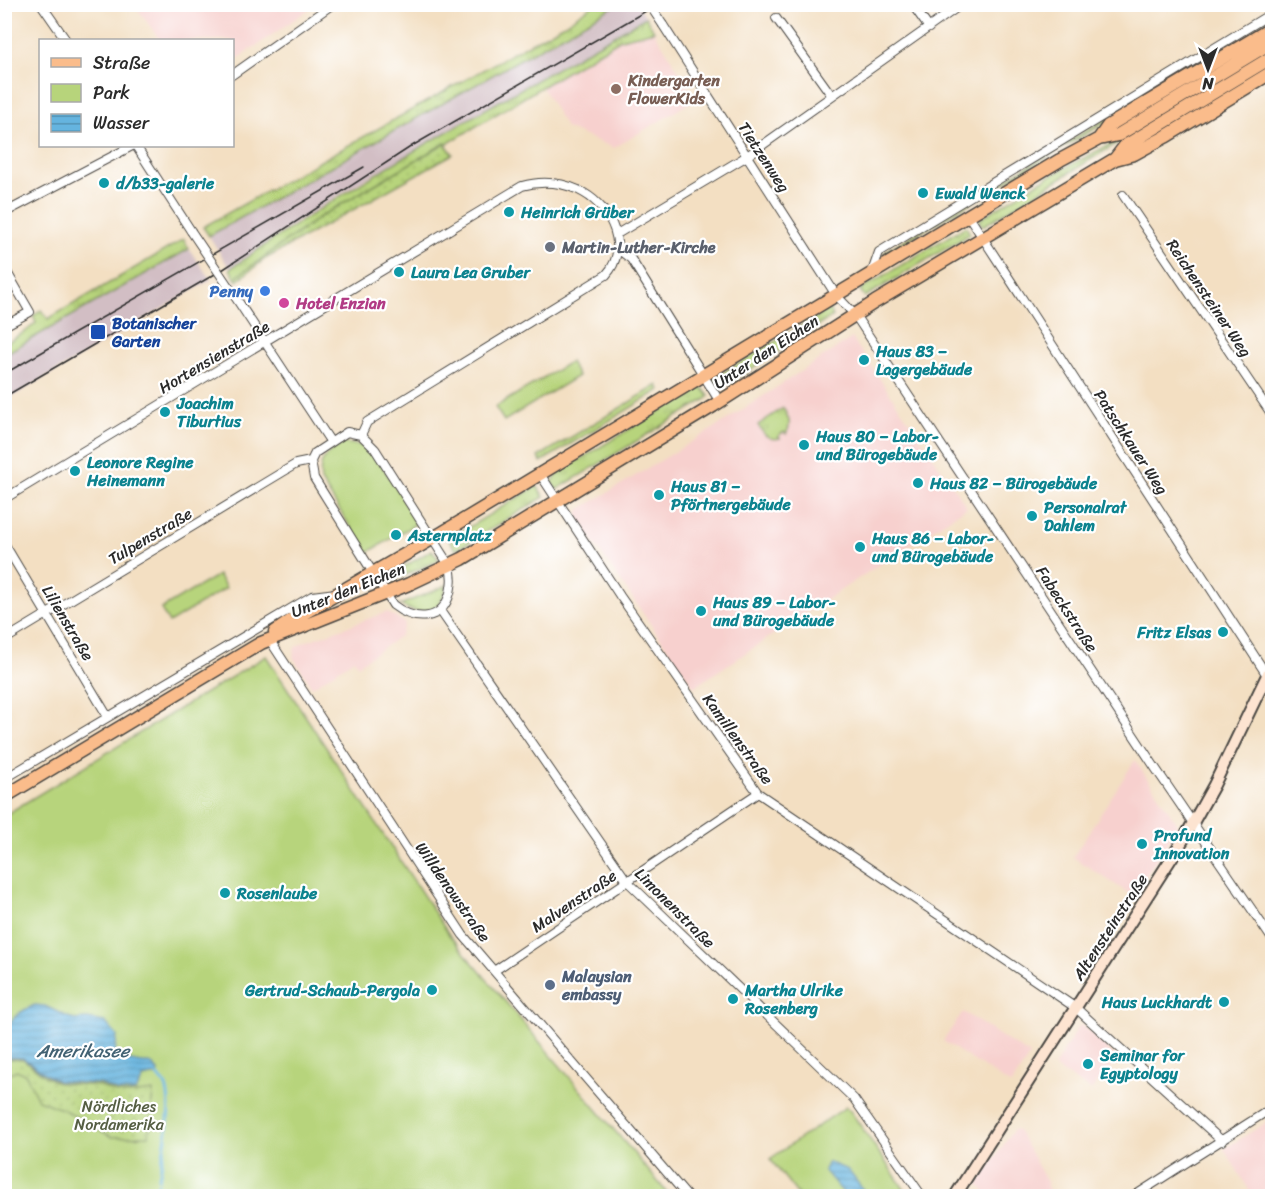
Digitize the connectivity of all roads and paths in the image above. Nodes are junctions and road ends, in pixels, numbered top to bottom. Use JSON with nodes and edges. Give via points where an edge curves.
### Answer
{"nodes":[{"id":1,"x":42,"y":4,"type":"edge"},
{"id":2,"x":333,"y":4,"type":"edge"},
{"id":3,"x":649,"y":4,"type":"edge"},
{"id":4,"x":912,"y":4,"type":"edge"},
{"id":5,"x":962,"y":4,"type":"edge"},
{"id":6,"x":1272,"y":13,"type":"edge"},
{"id":7,"x":776,"y":18,"type":"dead end"},
{"id":8,"x":929,"y":28,"type":"junction"},
{"id":9,"x":1272,"y":28,"type":"edge"},
{"id":10,"x":65,"y":39,"type":"edge"},
{"id":11,"x":1272,"y":42,"type":"edge"},
{"id":12,"x":1272,"y":57,"type":"edge"},
{"id":13,"x":1272,"y":72,"type":"edge"},
{"id":14,"x":234,"y":74,"type":"edge"},
{"id":15,"x":832,"y":96,"type":"junction"},
{"id":16,"x":1099,"y":139,"type":"junction"},
{"id":17,"x":132,"y":147,"type":"edge"},
{"id":18,"x":135,"y":147,"type":"edge"},
{"id":19,"x":747,"y":156,"type":"junction"},
{"id":20,"x":1115,"y":159,"type":"junction"},
{"id":21,"x":1123,"y":195,"type":"dead end"},
{"id":22,"x":4,"y":213,"type":"edge"},
{"id":23,"x":968,"y":215,"type":"junction"},
{"id":24,"x":617,"y":234,"type":"junction"},
{"id":25,"x":982,"y":238,"type":"junction"},
{"id":26,"x":618,"y":249,"type":"junction"},
{"id":27,"x":4,"y":267,"type":"edge"},
{"id":28,"x":872,"y":272,"type":"junction"},
{"id":29,"x":836,"y":295,"type":"junction"},
{"id":30,"x":855,"y":315,"type":"junction"},
{"id":31,"x":4,"y":326,"type":"edge"},
{"id":32,"x":265,"y":342,"type":"junction"},
{"id":33,"x":703,"y":375,"type":"junction"},
{"id":34,"x":720,"y":402,"type":"junction"},
{"id":35,"x":1272,"y":415,"type":"edge"},
{"id":36,"x":361,"y":435,"type":"junction"},
{"id":37,"x":330,"y":441,"type":"junction"},
{"id":38,"x":311,"y":461,"type":"junction"},
{"id":39,"x":540,"y":474,"type":"junction"},
{"id":40,"x":4,"y":499,"type":"edge"},
{"id":41,"x":557,"y":501,"type":"junction"},
{"id":42,"x":433,"y":538,"type":"junction"},
{"id":43,"x":4,"y":543,"type":"edge"},
{"id":44,"x":449,"y":565,"type":"junction"},
{"id":45,"x":374,"y":573,"type":"junction"},
{"id":46,"x":385,"y":593,"type":"junction"},
{"id":47,"x":340,"y":594,"type":"junction"},
{"id":48,"x":441,"y":612,"type":"junction"},
{"id":49,"x":48,"y":614,"type":"junction"},
{"id":50,"x":4,"y":640,"type":"edge"},
{"id":51,"x":265,"y":641,"type":"junction"},
{"id":52,"x":1272,"y":664,"type":"edge"},
{"id":53,"x":1270,"y":680,"type":"edge"},
{"id":54,"x":108,"y":717,"type":"junction"},
{"id":55,"x":4,"y":779,"type":"edge"},
{"id":56,"x":758,"y":793,"type":"junction"},
{"id":57,"x":4,"y":797,"type":"edge"},
{"id":58,"x":1193,"y":824,"type":"junction"},
{"id":59,"x":627,"y":881,"type":"junction"},
{"id":60,"x":1272,"y":939,"type":"edge"},
{"id":61,"x":494,"y":971,"type":"junction"},
{"id":62,"x":1076,"y":1008,"type":"junction"},
{"id":63,"x":1272,"y":1108,"type":"edge"},
{"id":64,"x":1222,"y":1141,"type":"junction"},
{"id":65,"x":687,"y":1197,"type":"edge"},
{"id":66,"x":922,"y":1197,"type":"edge"},
{"id":67,"x":955,"y":1197,"type":"edge"},
{"id":68,"x":1134,"y":1197,"type":"edge"}],
"edges":[{"from":1,"to":10,"type":"street"},
{"from":2,"to":14,"type":"street"},
{"from":3,"to":19,"type":"street","name":"Tietzenweg","bridge":true},
{"from":4,"to":8,"type":"street"},
{"from":5,"to":8,"type":"street"},
{"from":6,"to":28,"type":"street","name":"Unter den Eichen","via":[[879,252]]},
{"from":7,"to":15,"type":"street"},
{"from":8,"to":15,"type":"street"},
{"from":9,"to":16,"type":"main road","via":[[1108,126]]},
{"from":11,"to":16,"type":"main road","name":"Unter den Eichen","via":[[1118,135]]},
{"from":12,"to":20,"type":"main road","name":"Unter den Eichen","via":[[1125,146]]},
{"from":13,"to":20,"type":"main road","via":[[1165,137],[1134,154]]},
{"from":15,"to":19,"type":"street"},
{"from":16,"to":23,"type":"main road","name":"Unter den Eichen"},
{"from":17,"to":22,"type":"street"},
{"from":18,"to":32,"type":"street","bridge":true},
{"from":19,"to":24,"type":"street"},
{"from":19,"to":29,"type":"street","name":"Tietzenweg"},
{"from":20,"to":25,"type":"main road","name":"Unter den Eichen"},
{"from":21,"to":35,"type":"street","name":"Reichensteiner Weg"},
{"from":23,"to":25,"type":"street","name":"Patschkauer Weg"},
{"from":23,"to":28,"type":"main road","name":"Unter den Eichen"},
{"from":24,"to":26,"type":"street"},
{"from":24,"to":32,"type":"street","name":"Hortensienstraße","via":[[600,207],[584,192],[543,182],[522,186]]},
{"from":25,"to":30,"type":"main road","name":"Unter den Eichen"},
{"from":25,"to":53,"type":"street","name":"Patschkauer Weg"},
{"from":26,"to":33,"type":"street","via":[[631,259]]},
{"from":26,"to":36,"type":"street","via":[[606,275],[367,422]]},
{"from":27,"to":31,"type":"street","via":[[30,312]]},
{"from":28,"to":29,"type":"main road","name":"Unter den Eichen"},
{"from":29,"to":30,"type":"street","name":"Fabeckstraße"},
{"from":29,"to":33,"type":"main road","name":"Unter den Eichen"},
{"from":30,"to":34,"type":"main road","name":"Unter den Eichen"},
{"from":30,"to":58,"type":"street","name":"Fabeckstraße"},
{"from":32,"to":37,"type":"street"},
{"from":32,"to":40,"type":"street","name":"Hortensienstraße"},
{"from":33,"to":34,"type":"street"},
{"from":33,"to":39,"type":"main road","name":"Unter den Eichen"},
{"from":34,"to":41,"type":"main road","name":"Unter den Eichen"},
{"from":36,"to":37,"type":"street","via":[[347,432]]},
{"from":36,"to":42,"type":"street","via":[[375,449]]},
{"from":37,"to":38,"type":"street"},
{"from":38,"to":45,"type":"street","via":[[314,478]]},
{"from":38,"to":49,"type":"street","name":"Tulpenstraße","via":[[296,464]]},
{"from":39,"to":41,"type":"street","name":"Kamillenstraße"},
{"from":39,"to":42,"type":"main road","name":"Unter den Eichen"},
{"from":41,"to":44,"type":"main road","name":"Unter den Eichen"},
{"from":41,"to":56,"type":"street","name":"Kamillenstraße"},
{"from":42,"to":44,"type":"street"},
{"from":42,"to":45,"type":"main road","name":"Unter den Eichen"},
{"from":43,"to":49,"type":"street","name":"Lilienstraße"},
{"from":44,"to":46,"type":"main road","name":"Unter den Eichen"},
{"from":44,"to":48,"type":"street","via":[[452,580]]},
{"from":45,"to":46,"type":"street"},
{"from":45,"to":47,"type":"main road","name":"Unter den Eichen"},
{"from":46,"to":48,"type":"street","via":[[393,606],[410,615]]},
{"from":46,"to":51,"type":"main road","name":"Unter den Eichen"},
{"from":47,"to":51,"type":"main road","name":"Unter den Eichen","via":[[292,620]]},
{"from":47,"to":54,"type":"street","name":"Unter den Eichen","via":[[312,596]]},
{"from":48,"to":59,"type":"street","name":"Limonenstraße"},
{"from":49,"to":50,"type":"street","name":"Tulpenstraße"},
{"from":49,"to":54,"type":"street","name":"Lilienstraße"},
{"from":51,"to":57,"type":"main road","name":"Unter den Eichen"},
{"from":51,"to":61,"type":"street","name":"Willdenowstraße","via":[[463,935]]},
{"from":52,"to":53,"type":"main road","name":"Altensteinstraße"},
{"from":53,"to":58,"type":"main road","name":"Altensteinstraße"},
{"from":54,"to":55,"type":"street","name":"Unter den Eichen"},
{"from":56,"to":59,"type":"street","name":"Malvenstraße"},
{"from":56,"to":62,"type":"street","name":"Kamillenstraße"},
{"from":58,"to":60,"type":"street","name":"Fabeckstraße"},
{"from":58,"to":62,"type":"main road","name":"Altensteinstraße"},
{"from":59,"to":61,"type":"street","name":"Malvenstraße"},
{"from":59,"to":66,"type":"street","name":"Limonenstraße","via":[[854,1099]]},
{"from":61,"to":65,"type":"street","name":"Willdenowstraße"},
{"from":62,"to":64,"type":"street","name":"Kamillenstraße"},
{"from":62,"to":67,"type":"main road","name":"Altensteinstraße"},
{"from":63,"to":64,"type":"street"},
{"from":64,"to":68,"type":"street"}]}
